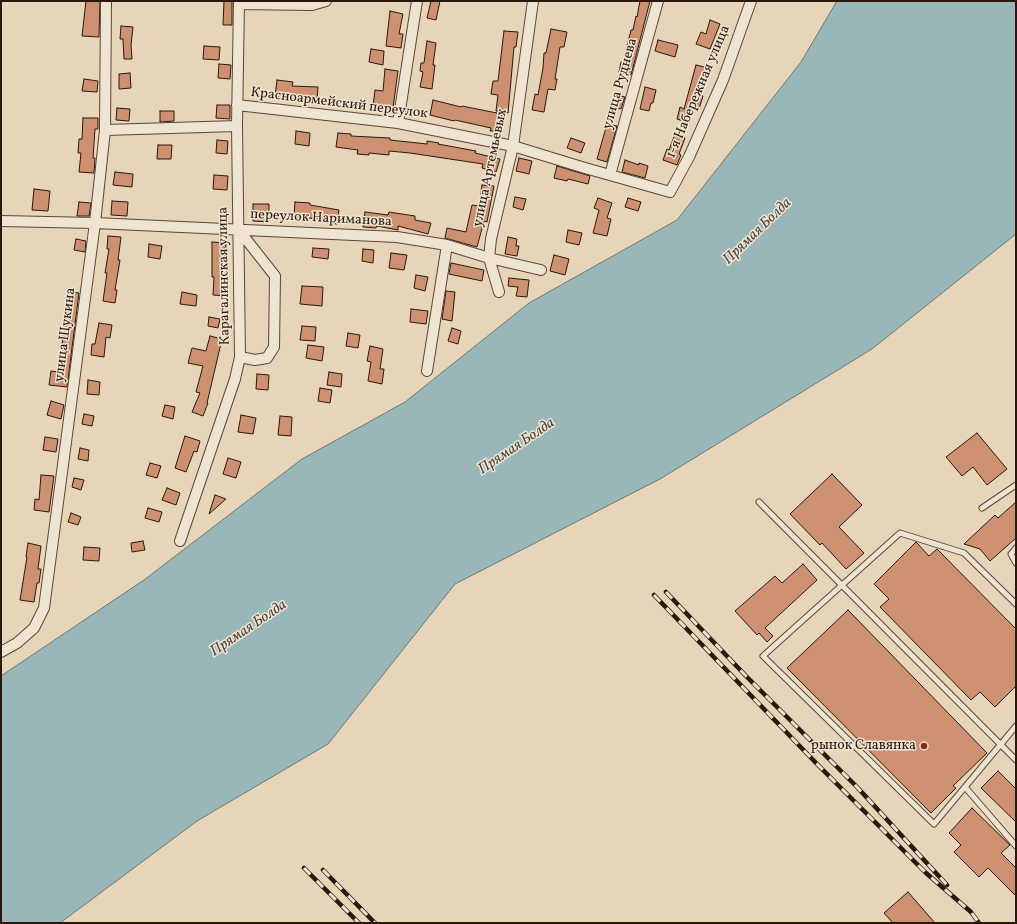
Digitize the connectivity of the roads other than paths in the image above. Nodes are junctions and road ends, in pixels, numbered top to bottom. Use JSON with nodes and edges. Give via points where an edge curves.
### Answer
{"nodes":[{"id":1,"x":106,"y":1,"type":"edge"},
{"id":2,"x":326,"y":1,"type":"edge"},
{"id":3,"x":416,"y":1,"type":"edge"},
{"id":4,"x":533,"y":1,"type":"edge"},
{"id":5,"x":658,"y":1,"type":"edge"},
{"id":6,"x":751,"y":1,"type":"edge"},
{"id":7,"x":239,"y":2,"type":"edge"},
{"id":8,"x":237,"y":105,"type":"junction"},
{"id":9,"x":398,"y":122,"type":"junction"},
{"id":10,"x":237,"y":126,"type":"junction"},
{"id":11,"x":105,"y":130,"type":"junction"},
{"id":12,"x":513,"y":146,"type":"junction"},
{"id":13,"x":610,"y":175,"type":"junction"},
{"id":14,"x":670,"y":192,"type":"joint"},
{"id":15,"x":1,"y":221,"type":"edge"},
{"id":16,"x":95,"y":223,"type":"junction"},
{"id":17,"x":238,"y":229,"type":"junction"},
{"id":18,"x":446,"y":245,"type":"junction"},
{"id":19,"x":489,"y":258,"type":"junction"},
{"id":20,"x":541,"y":270,"type":"dead end"},
{"id":21,"x":499,"y":292,"type":"dead end"},
{"id":22,"x":240,"y":357,"type":"junction"},
{"id":23,"x":427,"y":370,"type":"dead end"},
{"id":24,"x":1016,"y":485,"type":"edge"},
{"id":25,"x":759,"y":502,"type":"dead end"},
{"id":26,"x":982,"y":508,"type":"dead end"},
{"id":27,"x":180,"y":541,"type":"dead end"},
{"id":28,"x":1016,"y":548,"type":"edge"},
{"id":29,"x":1016,"y":563,"type":"edge"},
{"id":30,"x":842,"y":585,"type":"junction"},
{"id":31,"x":1016,"y":604,"type":"edge"},
{"id":32,"x":1,"y":652,"type":"edge"},
{"id":33,"x":1016,"y":726,"type":"edge"},
{"id":34,"x":1000,"y":744,"type":"junction"},
{"id":35,"x":1016,"y":760,"type":"edge"},
{"id":36,"x":965,"y":787,"type":"junction"},
{"id":37,"x":1016,"y":846,"type":"edge"}],
"edges":[{"from":1,"to":11,"type":"street","name":"улица Щукина"},
{"from":2,"to":7,"type":"street","via":[[312,5]]},
{"from":3,"to":9,"type":"street"},
{"from":4,"to":12,"type":"street","name":"улица Артемьевых"},
{"from":5,"to":13,"type":"street","name":"улица Руднева"},
{"from":6,"to":14,"type":"street","name":"1-я Набережная улица","via":[[723,80],[689,157]]},
{"from":7,"to":8,"type":"street","name":"Карагалинская улица"},
{"from":8,"to":9,"type":"street","name":"Красноармейский переулок"},
{"from":8,"to":10,"type":"street","name":"Карагалинская улица"},
{"from":9,"to":12,"type":"street","name":"Красноармейский переулок"},
{"from":10,"to":11,"type":"street"},
{"from":10,"to":17,"type":"street","name":"Карагалинская улица"},
{"from":11,"to":16,"type":"street","name":"улица Щукина"},
{"from":12,"to":13,"type":"street","name":"Красноармейский переулок"},
{"from":12,"to":19,"type":"street","name":"улица Артемьевых","via":[[491,239]]},
{"from":13,"to":14,"type":"street","name":"Красноармейский переулок"},
{"from":15,"to":16,"type":"street","name":"переулок Нариманова"},
{"from":16,"to":17,"type":"street","name":"переулок Нариманова"},
{"from":16,"to":32,"type":"street","name":"улица Щукина","via":[[44,608],[34,628],[17,643]]},
{"from":17,"to":18,"type":"street","name":"переулок Нариманова","via":[[397,237]]},
{"from":17,"to":22,"type":"street","name":"Карагалинская улица"},
{"from":17,"to":22,"type":"street","via":[[275,276],[274,347],[267,358],[255,360]]},
{"from":18,"to":19,"type":"street","name":"переулок Нариманова"},
{"from":18,"to":23,"type":"street"},
{"from":19,"to":20,"type":"street","name":"переулок Нариманова"},
{"from":19,"to":21,"type":"street","name":"улица Артемьевых"},
{"from":22,"to":27,"type":"street","name":"Карагалинская улица"},
{"from":24,"to":26,"type":"lane"},
{"from":25,"to":30,"type":"lane"},
{"from":28,"to":29,"type":"lane","via":[[1011,554]]},
{"from":30,"to":31,"type":"lane","via":[[900,533],[964,553]]},
{"from":30,"to":34,"type":"lane"},
{"from":30,"to":36,"type":"lane","via":[[763,656],[934,824]]},
{"from":33,"to":34,"type":"lane"},
{"from":34,"to":35,"type":"lane"},
{"from":34,"to":36,"type":"lane"},
{"from":36,"to":37,"type":"lane"}]}
